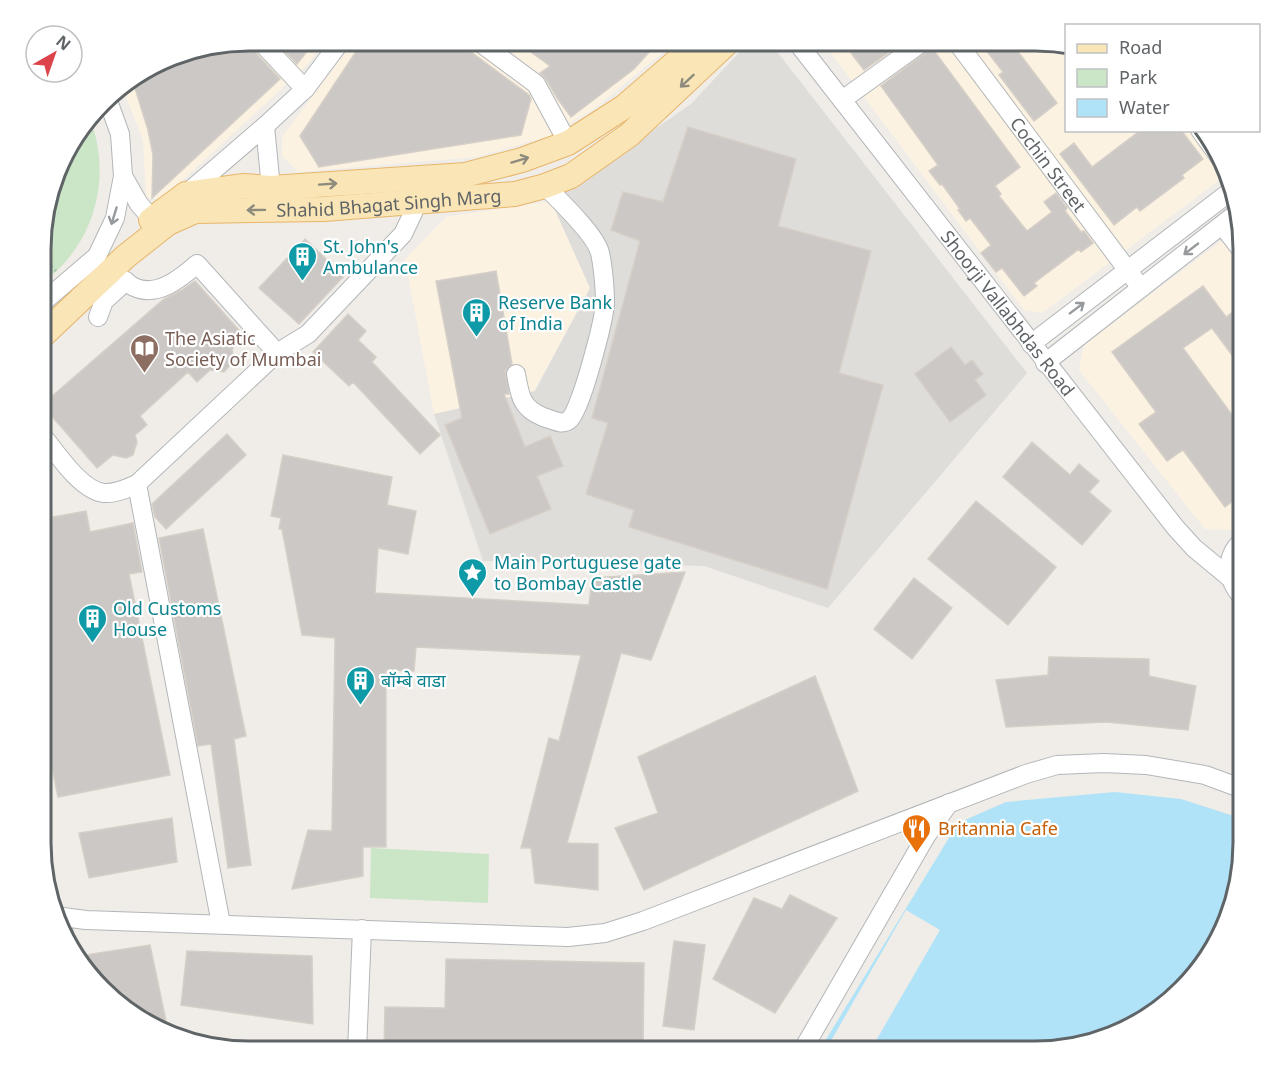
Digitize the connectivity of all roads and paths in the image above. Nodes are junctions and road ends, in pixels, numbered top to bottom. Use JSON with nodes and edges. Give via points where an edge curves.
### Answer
{"nodes":[{"id":1,"x":270,"y":51,"type":"edge"},
{"id":2,"x":333,"y":51,"type":"edge"},
{"id":3,"x":491,"y":51,"type":"edge"},
{"id":4,"x":686,"y":51,"type":"edge"},
{"id":5,"x":718,"y":51,"type":"edge"},
{"id":6,"x":804,"y":51,"type":"edge"},
{"id":7,"x":910,"y":51,"type":"edge"},
{"id":8,"x":964,"y":51,"type":"edge"},
{"id":9,"x":305,"y":89,"type":"junction"},
{"id":10,"x":842,"y":100,"type":"junction"},
{"id":11,"x":110,"y":108,"type":"edge"},
{"id":12,"x":265,"y":126,"type":"junction"},
{"id":13,"x":568,"y":143,"type":"junction"},
{"id":14,"x":123,"y":176,"type":"junction"},
{"id":15,"x":545,"y":186,"type":"junction"},
{"id":16,"x":271,"y":188,"type":"junction"},
{"id":17,"x":415,"y":190,"type":"junction"},
{"id":18,"x":1225,"y":195,"type":"edge"},
{"id":19,"x":171,"y":209,"type":"junction"},
{"id":20,"x":1230,"y":218,"type":"edge"},
{"id":21,"x":1222,"y":225,"type":"junction"},
{"id":22,"x":1233,"y":239,"type":"edge"},
{"id":23,"x":51,"y":266,"type":"edge"},
{"id":24,"x":1128,"y":270,"type":"junction"},
{"id":25,"x":57,"y":272,"type":"dead end"},
{"id":26,"x":119,"y":276,"type":"junction"},
{"id":27,"x":1141,"y":288,"type":"junction"},
{"id":28,"x":51,"y":295,"type":"edge"},
{"id":29,"x":51,"y":306,"type":"edge"},
{"id":30,"x":98,"y":317,"type":"dead end"},
{"id":31,"x":51,"y":329,"type":"edge"},
{"id":32,"x":1030,"y":344,"type":"junction"},
{"id":33,"x":277,"y":353,"type":"junction"},
{"id":34,"x":1045,"y":363,"type":"junction"},
{"id":35,"x":516,"y":374,"type":"dead end"},
{"id":36,"x":51,"y":446,"type":"edge"},
{"id":37,"x":137,"y":484,"type":"junction"},
{"id":38,"x":1233,"y":552,"type":"edge"},
{"id":39,"x":1229,"y":577,"type":"junction"},
{"id":40,"x":1233,"y":587,"type":"edge"},
{"id":41,"x":1233,"y":785,"type":"edge"},
{"id":42,"x":949,"y":803,"type":"junction"},
{"id":43,"x":65,"y":917,"type":"edge"},
{"id":44,"x":221,"y":924,"type":"junction"},
{"id":45,"x":362,"y":929,"type":"junction"},
{"id":46,"x":357,"y":1041,"type":"edge"},
{"id":47,"x":807,"y":1041,"type":"edge"}],
"edges":[{"from":1,"to":9,"type":"street"},
{"from":2,"to":9,"type":"street"},
{"from":3,"to":13,"type":"street","via":[[536,84]]},
{"from":4,"to":13,"type":"main road","name":"Shahid Bhagat Singh Marg","via":[[624,107]]},
{"from":5,"to":15,"type":"main road","name":"Shahid Bhagat Singh Marg","one_way":true,"via":[[629,135],[571,176]]},
{"from":6,"to":10,"type":"street","name":"Shoorji Vallabhdas Road"},
{"from":7,"to":10,"type":"street"},
{"from":8,"to":24,"type":"street","name":"Cochin Street"},
{"from":9,"to":12,"type":"street"},
{"from":10,"to":32,"type":"street","name":"Shoorji Vallabhdas Road"},
{"from":11,"to":14,"type":"street","via":[[120,134]]},
{"from":12,"to":16,"type":"street"},
{"from":12,"to":19,"type":"street"},
{"from":17,"to":13,"type":"main road","name":"Shahid Bhagat Singh Marg","one_way":true},
{"from":14,"to":19,"type":"street","via":[[139,204]]},
{"from":14,"to":28,"type":"street","one_way":true,"via":[[115,218],[97,256]]},
{"from":15,"to":17,"type":"main road","name":"Shahid Bhagat Singh Marg","via":[[515,194]]},
{"from":15,"to":35,"type":"street","via":[[600,251],[605,304],[588,376],[568,421],[554,421],[531,412],[522,402]]},
{"from":16,"to":17,"type":"main road","name":"Shahid Bhagat Singh Marg","one_way":true},
{"from":16,"to":19,"type":"main road","name":"Shahid Bhagat Singh Marg","via":[[244,186]]},
{"from":17,"to":19,"type":"main road","name":"Shahid Bhagat Singh Marg","one_way":true,"via":[[324,209]]},
{"from":17,"to":33,"type":"street","via":[[413,213],[403,234],[308,334]]},
{"from":18,"to":24,"type":"street"},
{"from":19,"to":26,"type":"main road","name":"Shahid Bhagat Singh Marg","via":[[161,228]]},
{"from":19,"to":29,"type":"main road","name":"Shahid Bhagat Singh Marg"},
{"from":20,"to":21,"type":"street"},
{"from":21,"to":22,"type":"street"},
{"from":21,"to":27,"type":"street","one_way":true},
{"from":23,"to":25,"type":"path"},
{"from":24,"to":27,"type":"street","name":"Cochin Street"},
{"from":32,"to":24,"type":"street","one_way":true},
{"from":26,"to":30,"type":"street"},
{"from":26,"to":31,"type":"main road","name":"Shahid Bhagat Singh Marg"},
{"from":26,"to":33,"type":"street","via":[[135,288],[150,290],[178,281],[197,264]]},
{"from":27,"to":34,"type":"street"},
{"from":32,"to":34,"type":"street","name":"Shoorji Vallabhdas Road"},
{"from":33,"to":37,"type":"street"},
{"from":34,"to":39,"type":"street","name":"Shoorji Vallabhdas Road","via":[[1175,527]]},
{"from":36,"to":37,"type":"street","via":[[85,486],[104,493]]},
{"from":37,"to":44,"type":"street"},
{"from":38,"to":39,"type":"street"},
{"from":39,"to":40,"type":"street","name":"Shoorji Vallabhdas Road"},
{"from":41,"to":42,"type":"street","via":[[1205,775],[1146,765],[1057,765]]},
{"from":42,"to":45,"type":"street","via":[[605,933],[568,937]]},
{"from":42,"to":47,"type":"street"},
{"from":43,"to":44,"type":"street"},
{"from":44,"to":45,"type":"street"},
{"from":45,"to":46,"type":"street"}]}
